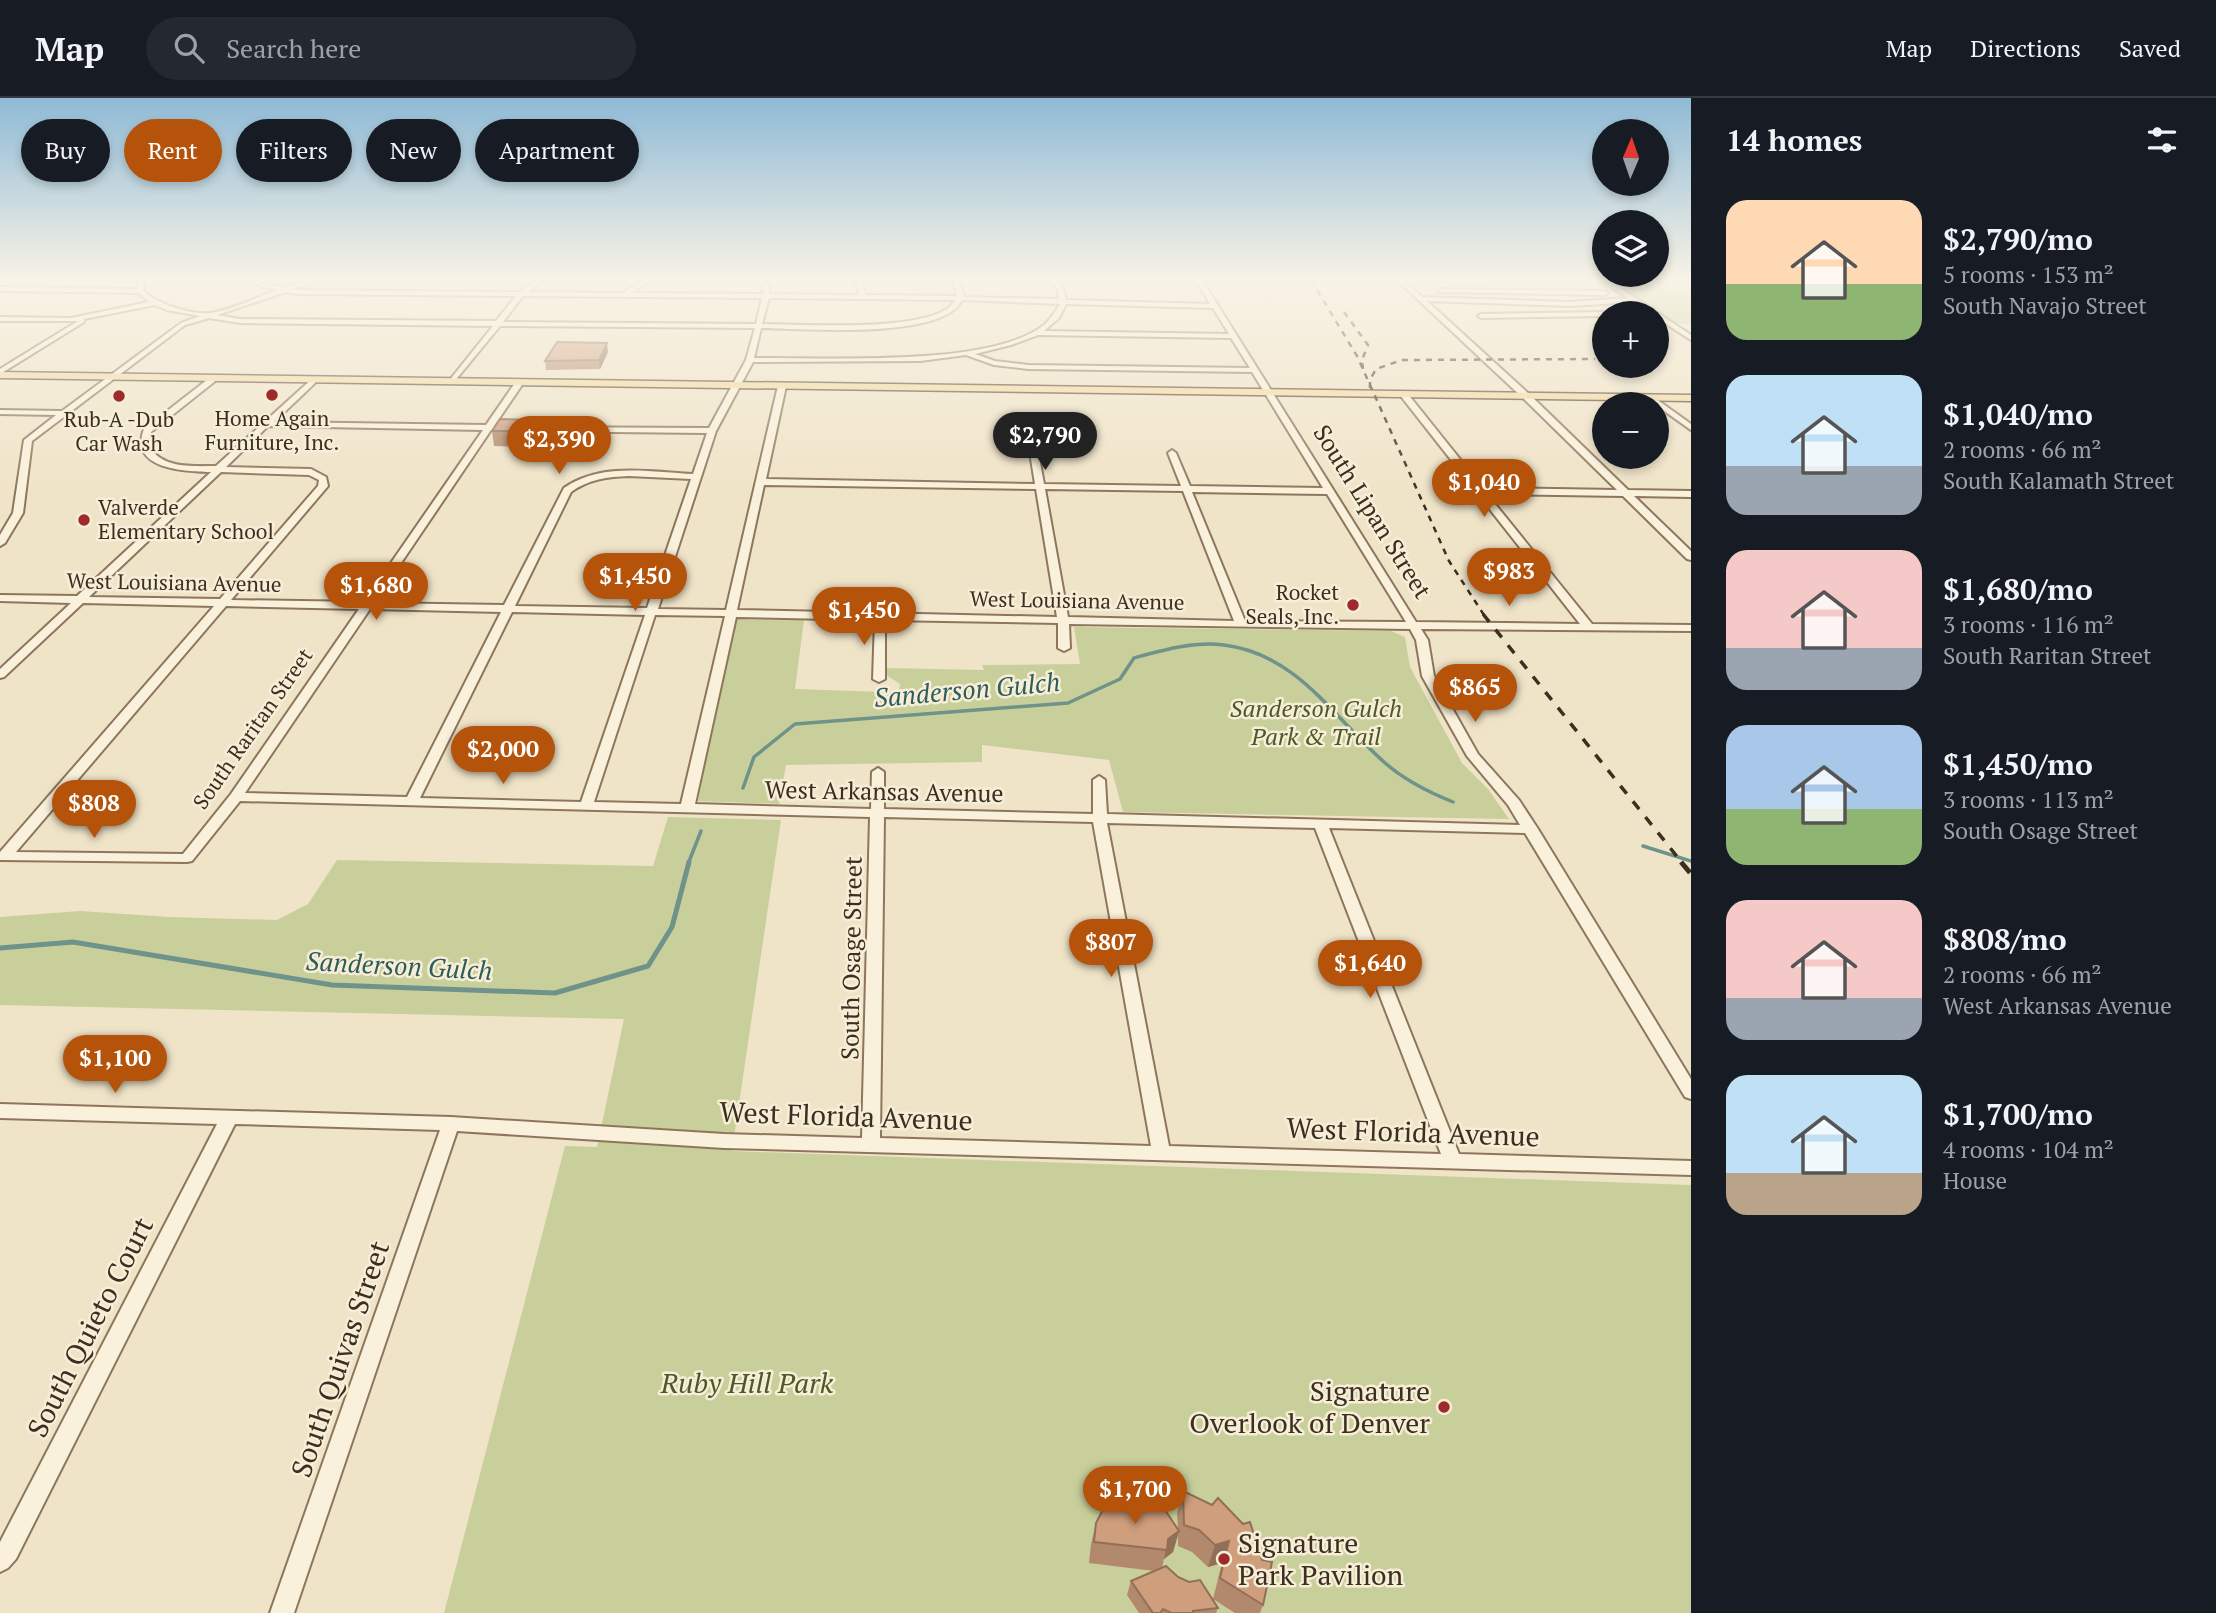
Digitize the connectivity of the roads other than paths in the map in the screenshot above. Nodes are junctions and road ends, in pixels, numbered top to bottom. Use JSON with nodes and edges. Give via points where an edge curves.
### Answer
{"nodes":[{"id":1,"x":34,"y":351,"type":"edge"},
{"id":2,"x":146,"y":351,"type":"edge"},
{"id":3,"x":477,"y":351,"type":"edge"},
{"id":4,"x":752,"y":351,"type":"edge"},
{"id":5,"x":972,"y":351,"type":"edge"},
{"id":6,"x":1244,"y":351,"type":"edge"},
{"id":7,"x":1477,"y":351,"type":"edge"},
{"id":8,"x":967,"y":352,"type":"junction"},
{"id":9,"x":750,"y":360,"type":"junction"},
{"id":10,"x":1256,"y":370,"type":"junction"},
{"id":11,"x":0,"y":374,"type":"edge"},
{"id":12,"x":111,"y":376,"type":"junction"},
{"id":13,"x":215,"y":378,"type":"junction"},
{"id":14,"x":313,"y":380,"type":"junction"},
{"id":15,"x":453,"y":381,"type":"junction"},
{"id":16,"x":520,"y":382,"type":"junction"},
{"id":17,"x":738,"y":385,"type":"junction"},
{"id":18,"x":782,"y":386,"type":"junction"},
{"id":19,"x":1271,"y":393,"type":"junction"},
{"id":20,"x":1404,"y":394,"type":"junction"},
{"id":21,"x":1526,"y":396,"type":"junction"},
{"id":22,"x":1592,"y":397,"type":"edge"},
{"id":23,"x":1669,"y":398,"type":"edge"},
{"id":24,"x":1691,"y":398,"type":"edge"},
{"id":25,"x":1669,"y":411,"type":"edge"},
{"id":26,"x":0,"y":412,"type":"edge"},
{"id":27,"x":61,"y":413,"type":"junction"},
{"id":28,"x":268,"y":424,"type":"junction"},
{"id":29,"x":487,"y":428,"type":"junction"},
{"id":30,"x":1691,"y":428,"type":"edge"},
{"id":31,"x":712,"y":431,"type":"junction"},
{"id":32,"x":1033,"y":446,"type":"dead end"},
{"id":33,"x":1172,"y":453,"type":"dead end"},
{"id":34,"x":218,"y":470,"type":"junction"},
{"id":35,"x":697,"y":477,"type":"junction"},
{"id":36,"x":760,"y":482,"type":"junction"},
{"id":37,"x":1040,"y":487,"type":"junction"},
{"id":38,"x":1186,"y":489,"type":"junction"},
{"id":39,"x":1330,"y":491,"type":"junction"},
{"id":40,"x":1481,"y":491,"type":"junction"},
{"id":41,"x":1627,"y":493,"type":"junction"},
{"id":42,"x":1691,"y":494,"type":"edge"},
{"id":43,"x":0,"y":542,"type":"edge"},
{"id":44,"x":1691,"y":557,"type":"edge"},
{"id":45,"x":0,"y":598,"type":"edge"},
{"id":46,"x":78,"y":600,"type":"junction"},
{"id":47,"x":224,"y":603,"type":"junction"},
{"id":48,"x":368,"y":605,"type":"junction"},
{"id":49,"x":506,"y":608,"type":"junction"},
{"id":50,"x":652,"y":612,"type":"junction"},
{"id":51,"x":730,"y":613,"type":"junction"},
{"id":52,"x":880,"y":616,"type":"junction"},
{"id":53,"x":1063,"y":620,"type":"junction"},
{"id":54,"x":1241,"y":624,"type":"junction"},
{"id":55,"x":1413,"y":625,"type":"junction"},
{"id":56,"x":1587,"y":625,"type":"junction"},
{"id":57,"x":1691,"y":628,"type":"edge"},
{"id":58,"x":1064,"y":648,"type":"dead end"},
{"id":59,"x":0,"y":675,"type":"edge"},
{"id":60,"x":879,"y":679,"type":"dead end"},
{"id":61,"x":878,"y":772,"type":"dead end"},
{"id":62,"x":1099,"y":780,"type":"dead end"},
{"id":63,"x":236,"y":797,"type":"junction"},
{"id":64,"x":412,"y":801,"type":"junction"},
{"id":65,"x":586,"y":805,"type":"junction"},
{"id":66,"x":687,"y":809,"type":"junction"},
{"id":67,"x":877,"y":814,"type":"junction"},
{"id":68,"x":1100,"y":821,"type":"junction"},
{"id":69,"x":1321,"y":825,"type":"junction"},
{"id":70,"x":1531,"y":829,"type":"junction"},
{"id":71,"x":3,"y":856,"type":"edge"},
{"id":72,"x":1691,"y":1094,"type":"edge"},
{"id":73,"x":3,"y":1116,"type":"edge"},
{"id":74,"x":229,"y":1118,"type":"junction"},
{"id":75,"x":451,"y":1124,"type":"junction"},
{"id":76,"x":871,"y":1145,"type":"junction"},
{"id":77,"x":1161,"y":1153,"type":"junction"},
{"id":78,"x":1453,"y":1162,"type":"junction"},
{"id":79,"x":1691,"y":1168,"type":"edge"},
{"id":80,"x":0,"y":1560,"type":"edge"},
{"id":81,"x":282,"y":1613,"type":"edge"}],
"edges":[{"from":1,"to":11,"type":"street"},
{"from":2,"to":12,"type":"street"},
{"from":3,"to":15,"type":"street"},
{"from":4,"to":9,"type":"street"},
{"from":5,"to":8,"type":"street"},
{"from":6,"to":10,"type":"street","name":"South Lipan Street"},
{"from":7,"to":21,"type":"street"},
{"from":8,"to":9,"type":"street","via":[[920,359]]},
{"from":8,"to":10,"type":"street","via":[[994,363],[1028,367]]},
{"from":9,"to":17,"type":"street"},
{"from":10,"to":19,"type":"street","name":"South Lipan Street"},
{"from":11,"to":12,"type":"main road"},
{"from":12,"to":13,"type":"main road"},
{"from":12,"to":27,"type":"street"},
{"from":13,"to":14,"type":"main road"},
{"from":13,"to":34,"type":"street","via":[[145,436],[148,453],[161,463]]},
{"from":14,"to":15,"type":"main road"},
{"from":14,"to":28,"type":"street"},
{"from":15,"to":16,"type":"main road"},
{"from":16,"to":17,"type":"main road"},
{"from":16,"to":29,"type":"street","name":"South Raritan Street"},
{"from":17,"to":18,"type":"main road"},
{"from":17,"to":31,"type":"street"},
{"from":18,"to":19,"type":"main road","via":[[896,392]]},
{"from":18,"to":36,"type":"street"},
{"from":19,"to":20,"type":"main road"},
{"from":19,"to":39,"type":"street","name":"South Lipan Street"},
{"from":20,"to":21,"type":"main road"},
{"from":20,"to":40,"type":"street"},
{"from":21,"to":22,"type":"main road"},
{"from":21,"to":41,"type":"street"},
{"from":23,"to":24,"type":"main road"},
{"from":25,"to":30,"type":"street"},
{"from":26,"to":27,"type":"street"},
{"from":27,"to":43,"type":"street","via":[[28,440],[18,513]]},
{"from":28,"to":29,"type":"street"},
{"from":28,"to":34,"type":"street"},
{"from":29,"to":31,"type":"street"},
{"from":29,"to":48,"type":"street","name":"South Raritan Street"},
{"from":31,"to":35,"type":"street"},
{"from":32,"to":37,"type":"street"},
{"from":33,"to":38,"type":"street"},
{"from":34,"to":46,"type":"street"},
{"from":34,"to":47,"type":"street","via":[[303,471],[321,476],[324,482]]},
{"from":35,"to":49,"type":"street","via":[[607,475],[571,486]]},
{"from":35,"to":50,"type":"street"},
{"from":36,"to":37,"type":"street"},
{"from":36,"to":51,"type":"street"},
{"from":37,"to":38,"type":"street"},
{"from":37,"to":53,"type":"street"},
{"from":38,"to":39,"type":"street"},
{"from":38,"to":54,"type":"street"},
{"from":39,"to":55,"type":"street","name":"South Lipan Street"},
{"from":40,"to":41,"type":"street"},
{"from":40,"to":56,"type":"street"},
{"from":41,"to":42,"type":"street"},
{"from":41,"to":44,"type":"street"},
{"from":45,"to":46,"type":"street","name":"West Louisiana Avenue"},
{"from":46,"to":47,"type":"street","name":"West Louisiana Avenue"},
{"from":46,"to":59,"type":"street"},
{"from":47,"to":48,"type":"street","name":"West Louisiana Avenue"},
{"from":47,"to":71,"type":"street"},
{"from":48,"to":49,"type":"street","name":"West Louisiana Avenue"},
{"from":48,"to":63,"type":"street","name":"South Raritan Street"},
{"from":49,"to":50,"type":"street","name":"West Louisiana Avenue"},
{"from":49,"to":64,"type":"street"},
{"from":50,"to":51,"type":"street","name":"West Louisiana Avenue"},
{"from":50,"to":65,"type":"street"},
{"from":51,"to":52,"type":"street","name":"West Louisiana Avenue"},
{"from":51,"to":66,"type":"street"},
{"from":52,"to":53,"type":"street","name":"West Louisiana Avenue"},
{"from":52,"to":60,"type":"street"},
{"from":53,"to":54,"type":"street","name":"West Louisiana Avenue"},
{"from":53,"to":58,"type":"street"},
{"from":54,"to":55,"type":"street","name":"West Louisiana Avenue"},
{"from":55,"to":56,"type":"street","name":"West Louisiana Avenue"},
{"from":55,"to":70,"type":"street","name":"South Lipan Street","via":[[1422,640],[1428,676],[1473,756]]},
{"from":56,"to":57,"type":"street","name":"West Louisiana Avenue"},
{"from":61,"to":67,"type":"street","name":"South Osage Street"},
{"from":62,"to":68,"type":"street"},
{"from":63,"to":64,"type":"street","name":"West Arkansas Avenue"},
{"from":63,"to":71,"type":"street","name":"South Raritan Street","via":[[187,859]]},
{"from":64,"to":65,"type":"street","name":"West Arkansas Avenue"},
{"from":65,"to":66,"type":"street","name":"West Arkansas Avenue"},
{"from":66,"to":67,"type":"street","name":"West Arkansas Avenue"},
{"from":67,"to":68,"type":"street","name":"West Arkansas Avenue"},
{"from":67,"to":76,"type":"street","name":"South Osage Street"},
{"from":68,"to":69,"type":"street","name":"West Arkansas Avenue"},
{"from":68,"to":77,"type":"street"},
{"from":69,"to":70,"type":"street","name":"West Arkansas Avenue"},
{"from":69,"to":78,"type":"street"},
{"from":70,"to":72,"type":"street","name":"South Lipan Street"},
{"from":73,"to":74,"type":"street","name":"West Florida Avenue"},
{"from":74,"to":75,"type":"street","name":"West Florida Avenue"},
{"from":74,"to":80,"type":"street","name":"South Quieto Court"},
{"from":75,"to":76,"type":"street","name":"West Florida Avenue"},
{"from":75,"to":81,"type":"street","name":"South Quivas Street"},
{"from":76,"to":77,"type":"street","name":"West Florida Avenue"},
{"from":77,"to":78,"type":"street","name":"West Florida Avenue"},
{"from":78,"to":79,"type":"street","name":"West Florida Avenue"}]}
